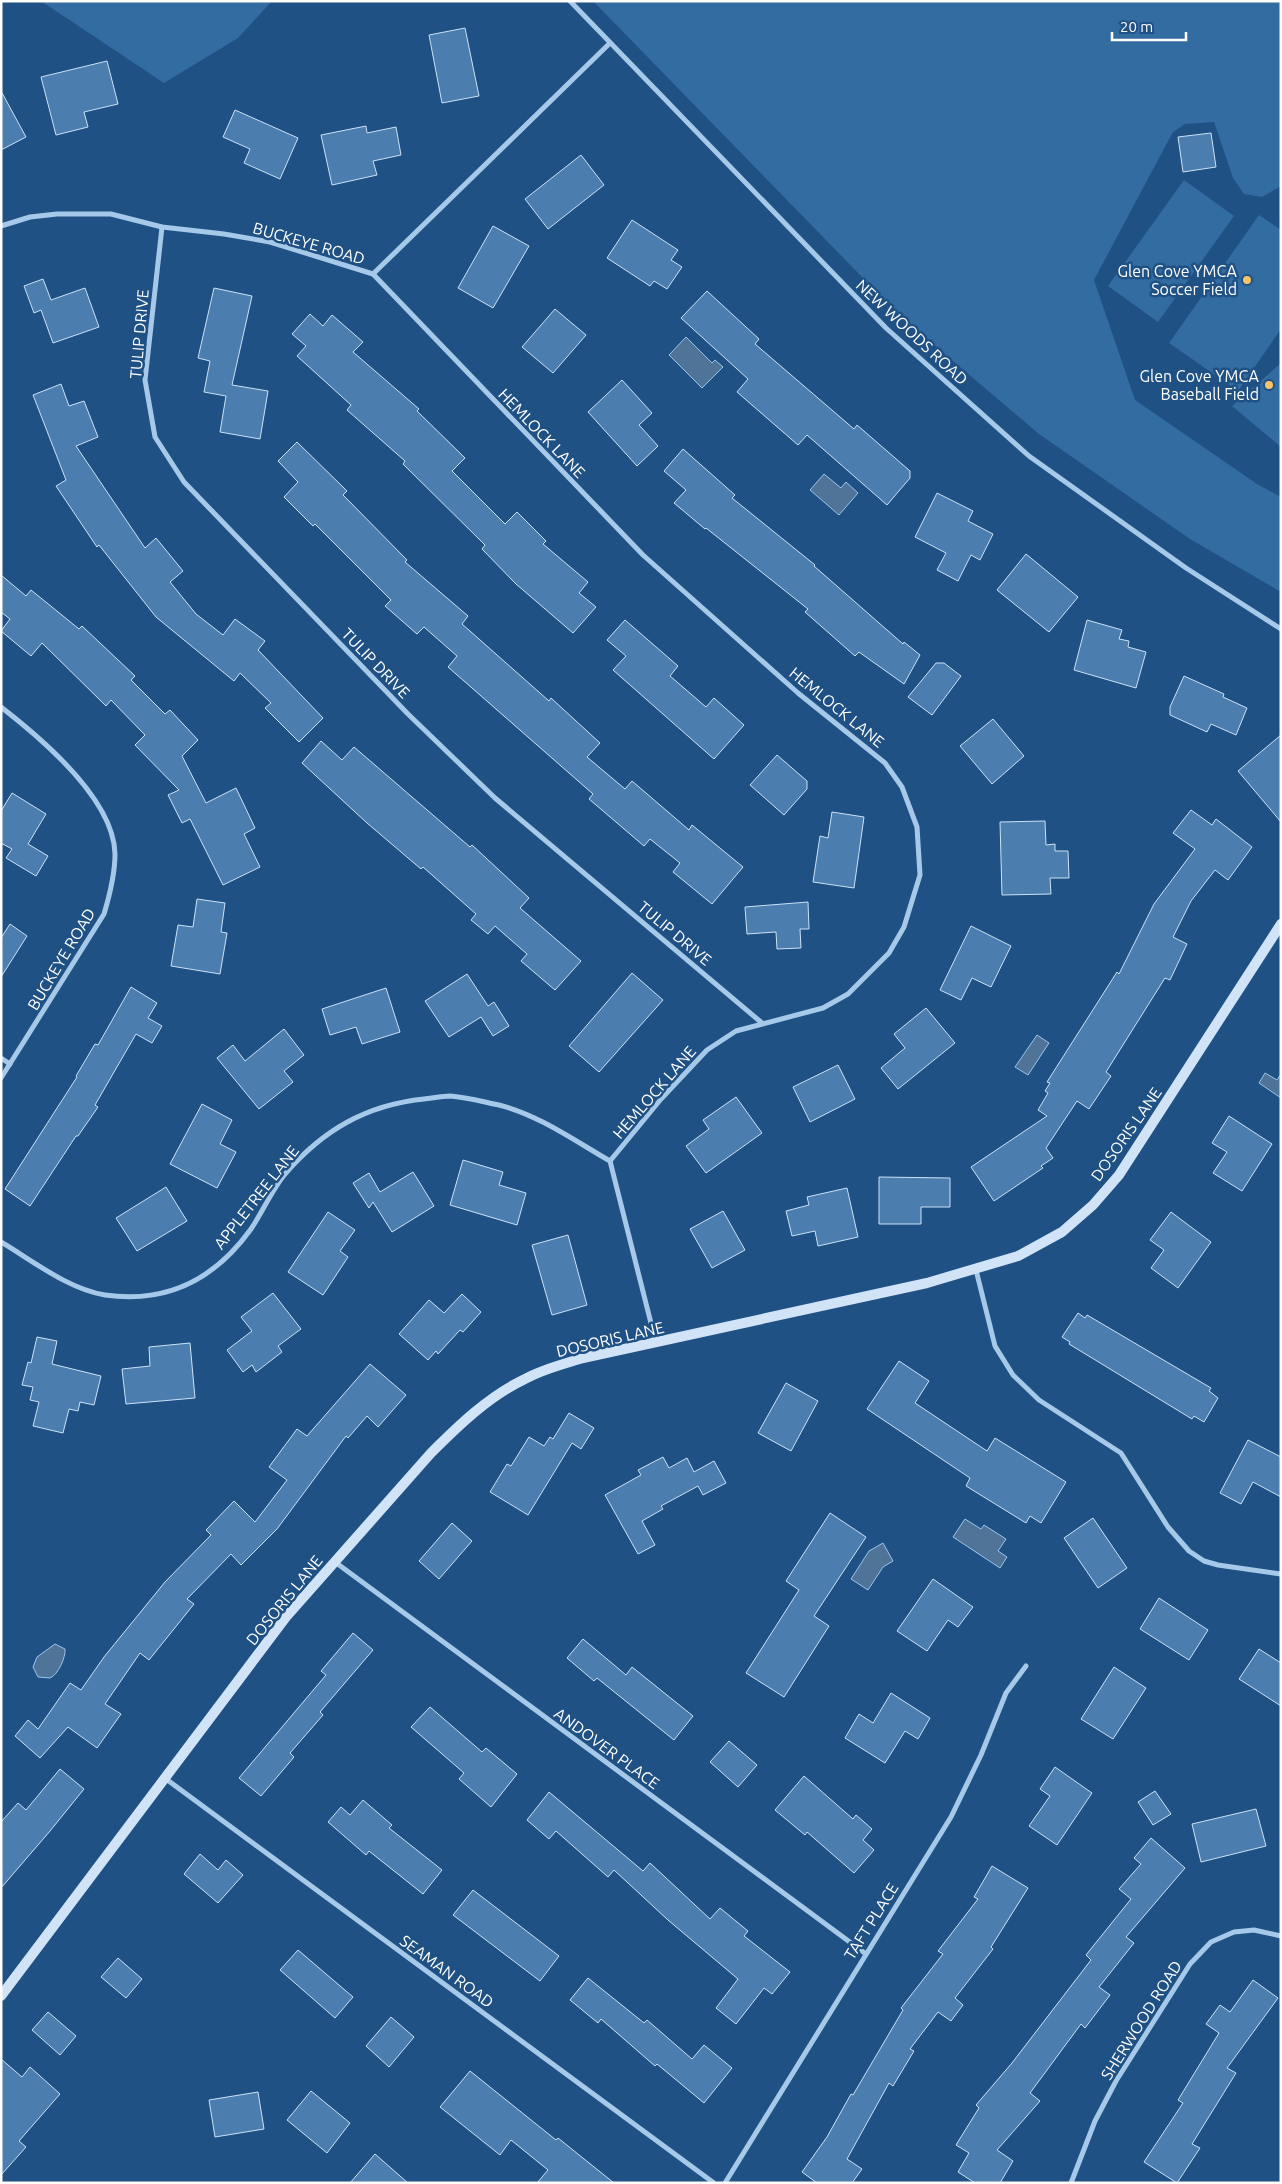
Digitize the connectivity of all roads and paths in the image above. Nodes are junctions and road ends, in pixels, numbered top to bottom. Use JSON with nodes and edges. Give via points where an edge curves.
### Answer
{"nodes":[{"id":1,"x":570,"y":1,"type":"edge"},
{"id":2,"x":610,"y":43,"type":"junction"},
{"id":3,"x":1,"y":226,"type":"edge"},
{"id":4,"x":162,"y":227,"type":"junction"},
{"id":5,"x":373,"y":274,"type":"junction"},
{"id":6,"x":1281,"y":629,"type":"edge"},
{"id":7,"x":1,"y":707,"type":"edge"},
{"id":8,"x":1280,"y":928,"type":"edge"},
{"id":9,"x":762,"y":1022,"type":"junction"},
{"id":10,"x":1,"y":1058,"type":"edge"},
{"id":11,"x":10,"y":1064,"type":"junction"},
{"id":12,"x":1,"y":1078,"type":"edge"},
{"id":13,"x":610,"y":1161,"type":"junction"},
{"id":14,"x":1,"y":1242,"type":"edge"},
{"id":15,"x":976,"y":1270,"type":"junction"},
{"id":16,"x":656,"y":1343,"type":"junction"},
{"id":17,"x":334,"y":1562,"type":"junction"},
{"id":18,"x":1281,"y":1574,"type":"edge"},
{"id":19,"x":1026,"y":1666,"type":"dead end"},
{"id":20,"x":166,"y":1780,"type":"junction"},
{"id":21,"x":1281,"y":1936,"type":"edge"},
{"id":22,"x":866,"y":1954,"type":"junction"},
{"id":23,"x":1,"y":1996,"type":"edge"},
{"id":24,"x":714,"y":2183,"type":"edge"},
{"id":25,"x":725,"y":2183,"type":"edge"},
{"id":26,"x":1071,"y":2183,"type":"edge"}],
"edges":[{"from":1,"to":2,"type":"street","name":"NEW WOODS ROAD"},
{"from":2,"to":5,"type":"street","name":"BUCKEYE ROAD"},
{"from":2,"to":6,"type":"street","name":"NEW WOODS ROAD","via":[[886,328],[1029,456],[1186,568]]},
{"from":3,"to":4,"type":"street","name":"BUCKEYE ROAD","via":[[48,215],[111,214]]},
{"from":4,"to":5,"type":"street","name":"BUCKEYE ROAD","via":[[270,242]]},
{"from":4,"to":9,"type":"street","name":"TULIP DRIVE","via":[[145,380],[155,438],[184,482],[408,714],[495,798]]},
{"from":5,"to":9,"type":"street","name":"HEMLOCK LANE","via":[[643,555],[798,693],[885,763],[902,787],[917,827],[920,875],[904,927],[889,953],[840,999],[812,1012]]},
{"from":7,"to":11,"type":"street","name":"BUCKEYE ROAD","via":[[77,774],[106,821],[115,852],[112,887],[104,914]]},
{"from":8,"to":15,"type":"street","name":"DOSORIS LANE","via":[[1119,1175],[1093,1205],[1062,1232],[1018,1256]]},
{"from":9,"to":13,"type":"street","name":"HEMLOCK LANE","via":[[736,1031],[707,1050]]},
{"from":10,"to":11,"type":"street"},
{"from":11,"to":12,"type":"street","name":"BUCKEYE ROAD"},
{"from":13,"to":14,"type":"street","name":"APPLETREE LANE","via":[[537,1120],[500,1106],[450,1096],[396,1102],[358,1116],[311,1146],[284,1176],[250,1230],[216,1268],[188,1286],[143,1298],[104,1294],[76,1286]]},
{"from":13,"to":16,"type":"street"},
{"from":15,"to":16,"type":"street","name":"DOSORIS LANE","via":[[927,1284]]},
{"from":15,"to":18,"type":"street","via":[[995,1346],[1013,1375],[1039,1400],[1121,1453],[1168,1527],[1189,1551],[1218,1565]]},
{"from":16,"to":17,"type":"street","name":"DOSORIS LANE","via":[[583,1358],[525,1378],[500,1393],[431,1453]]},
{"from":17,"to":20,"type":"street","name":"DOSORIS LANE","via":[[286,1617]]},
{"from":17,"to":22,"type":"street","name":"ANDOVER PLACE"},
{"from":19,"to":22,"type":"street","name":"TAFT PLACE","via":[[1006,1693],[982,1755],[951,1817]]},
{"from":20,"to":23,"type":"street","name":"DOSORIS LANE"},
{"from":20,"to":24,"type":"street","name":"SEAMAN ROAD"},
{"from":21,"to":26,"type":"street","name":"SHERWOOD ROAD","via":[[1254,1930],[1234,1932],[1211,1942],[1190,1964],[1116,2081],[1095,2121]]},
{"from":22,"to":25,"type":"street","name":"TAFT PLACE"}]}
